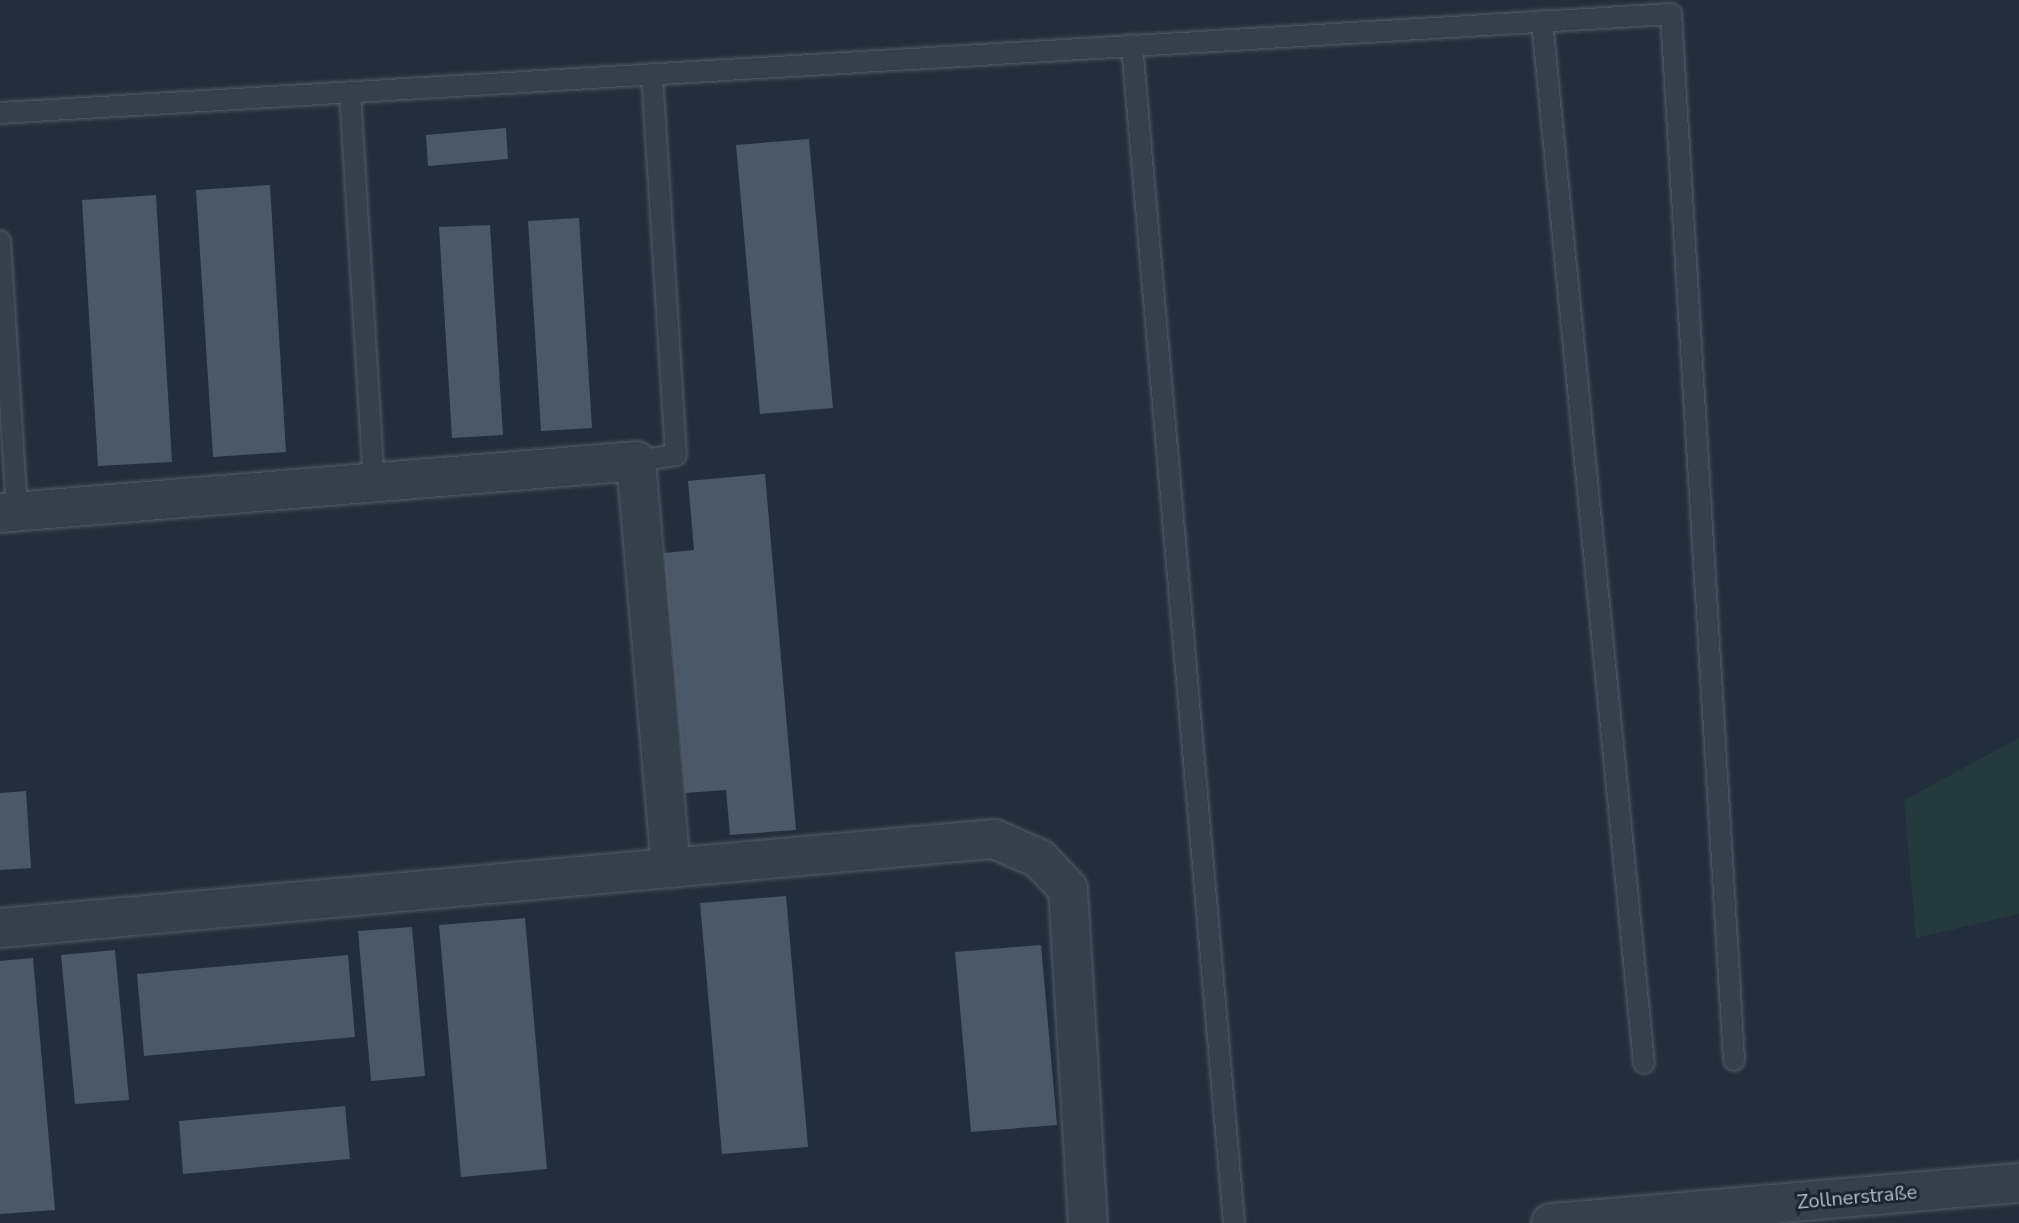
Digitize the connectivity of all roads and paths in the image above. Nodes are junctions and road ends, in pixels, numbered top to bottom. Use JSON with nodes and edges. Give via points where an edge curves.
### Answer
{"nodes":[{"id":1,"x":1542,"y":21,"type":"junction"},
{"id":2,"x":1132,"y":45,"type":"junction"},
{"id":3,"x":652,"y":74,"type":"junction"},
{"id":4,"x":350,"y":92,"type":"junction"},
{"id":5,"x":0,"y":113,"type":"edge"},
{"id":6,"x":0,"y":241,"type":"edge"},
{"id":7,"x":636,"y":461,"type":"junction"},
{"id":8,"x":374,"y":482,"type":"junction"},
{"id":9,"x":8,"y":513,"type":"edge"},
{"id":10,"x":671,"y":868,"type":"junction"},
{"id":11,"x":0,"y":928,"type":"edge"},
{"id":12,"x":1734,"y":1060,"type":"dead end"},
{"id":13,"x":1644,"y":1063,"type":"dead end"},
{"id":14,"x":2019,"y":1183,"type":"edge"},
{"id":15,"x":1806,"y":1212,"type":"edge"},
{"id":16,"x":1088,"y":1223,"type":"edge"},
{"id":17,"x":1234,"y":1223,"type":"edge"},
{"id":18,"x":1551,"y":1223,"type":"edge"}],
"edges":[{"from":1,"to":2,"type":"lane"},
{"from":1,"to":12,"type":"lane","via":[[1671,14]]},
{"from":1,"to":13,"type":"lane"},
{"from":2,"to":3,"type":"lane"},
{"from":2,"to":17,"type":"lane"},
{"from":3,"to":4,"type":"lane"},
{"from":3,"to":7,"type":"lane","via":[[676,455]]},
{"from":4,"to":5,"type":"lane"},
{"from":4,"to":8,"type":"lane"},
{"from":6,"to":9,"type":"lane"},
{"from":7,"to":8,"type":"street"},
{"from":7,"to":10,"type":"street"},
{"from":8,"to":9,"type":"street"},
{"from":10,"to":11,"type":"street"},
{"from":10,"to":16,"type":"street","via":[[994,839],[1040,859],[1068,889]]},
{"from":14,"to":15,"type":"street","name":"Zollnerstraße"},
{"from":15,"to":18,"type":"street","name":"Zollnerstraße"}]}
